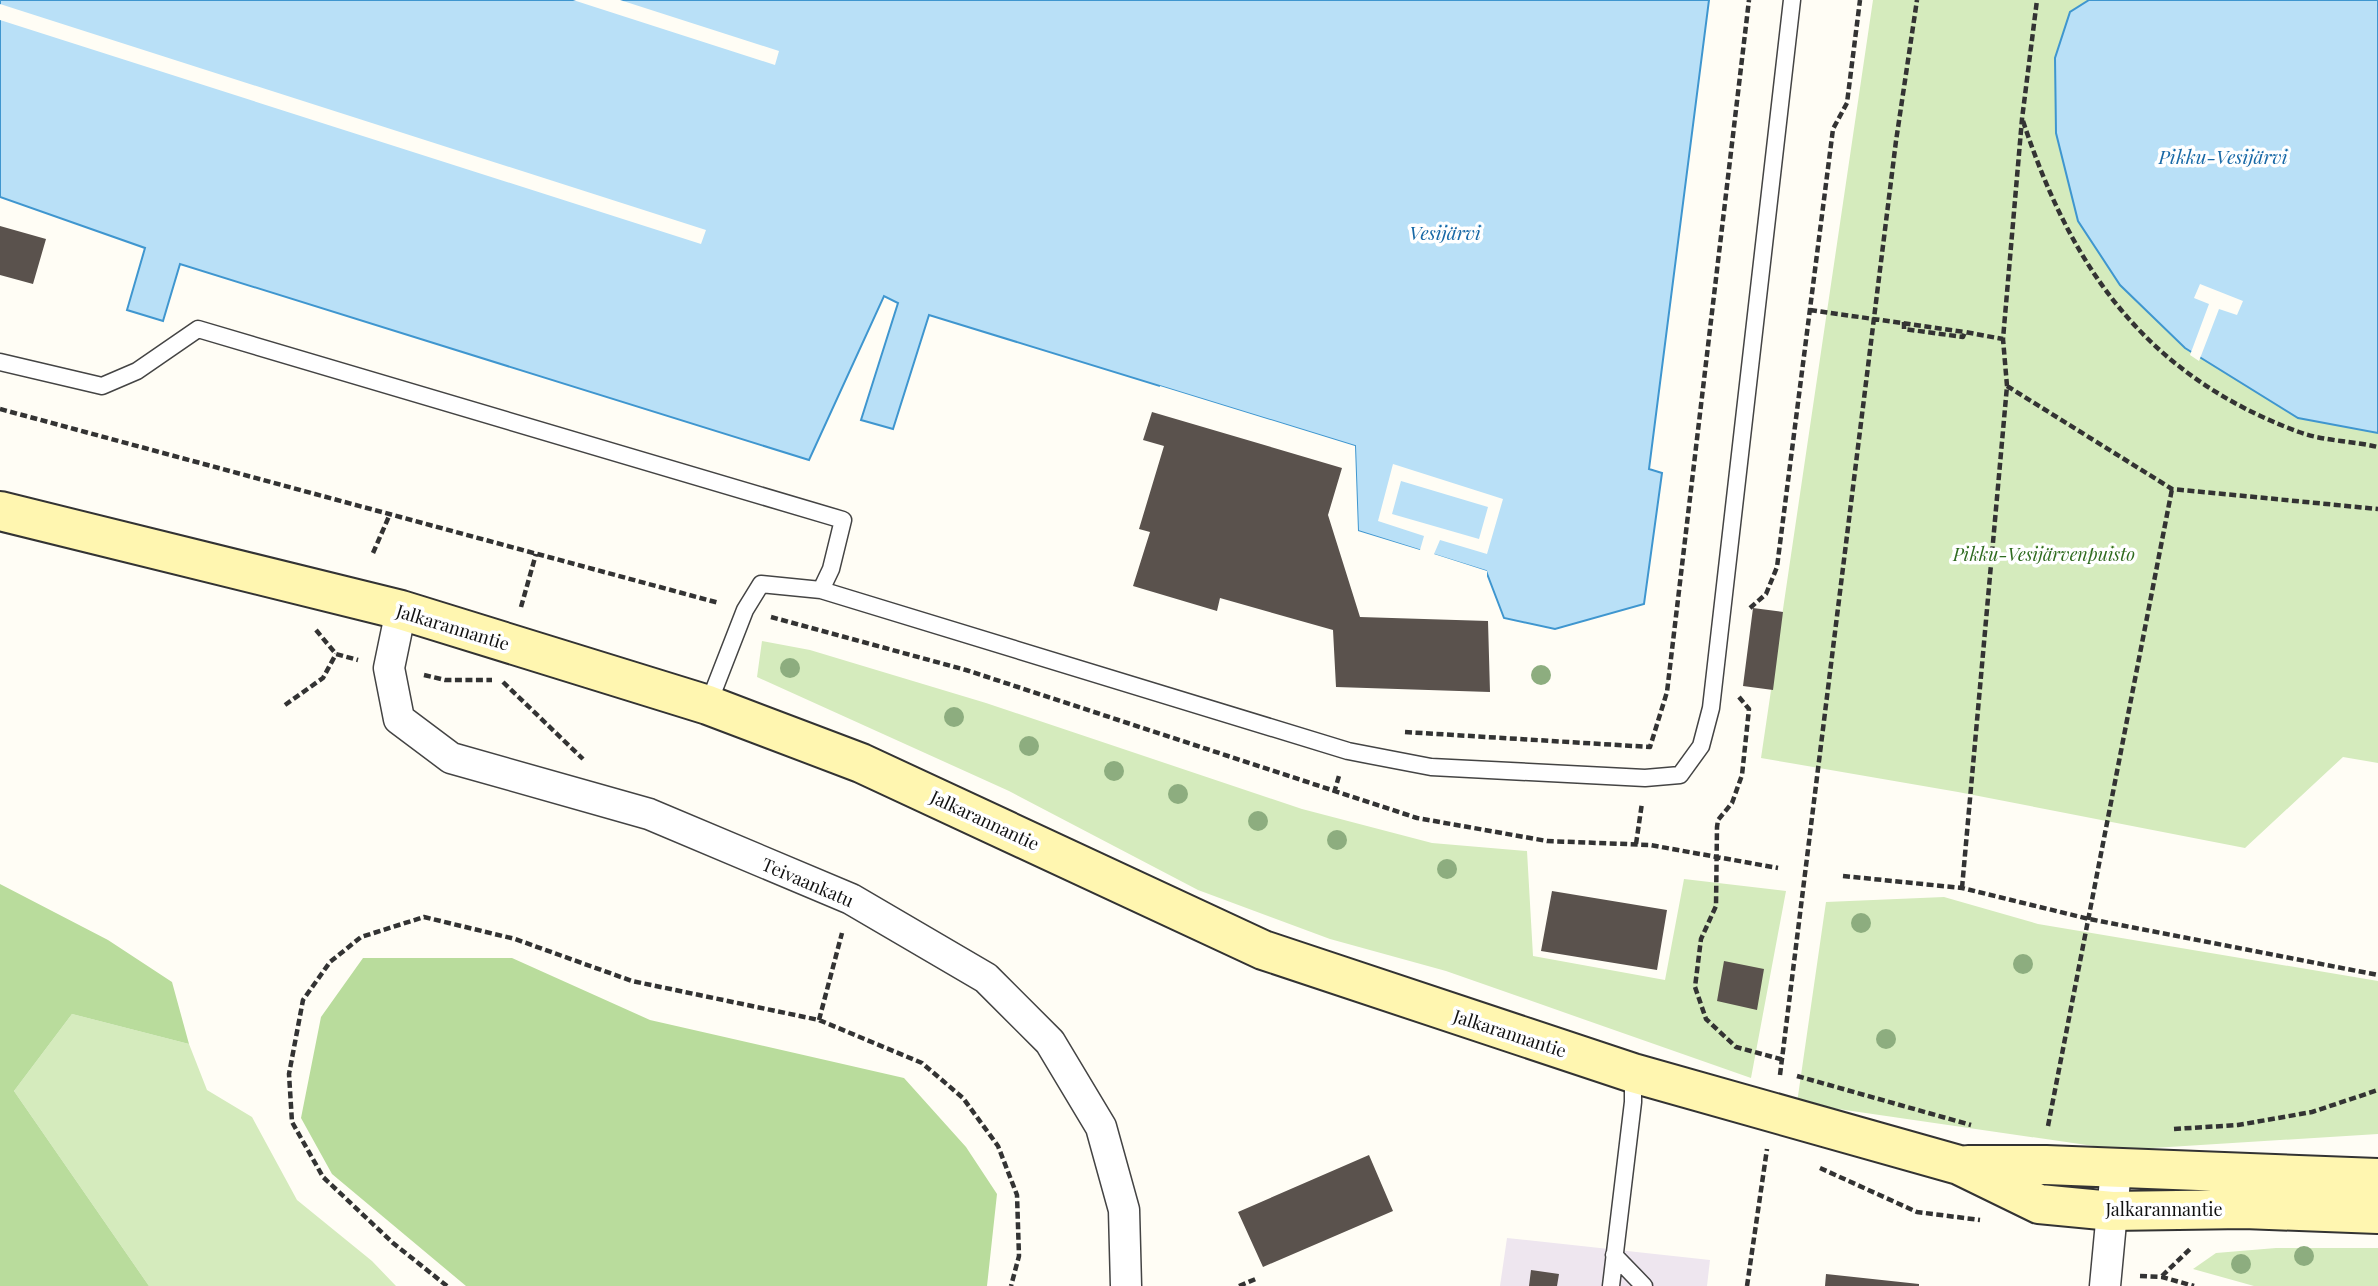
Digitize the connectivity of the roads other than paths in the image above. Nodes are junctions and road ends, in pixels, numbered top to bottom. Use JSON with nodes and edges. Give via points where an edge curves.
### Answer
{"nodes":[{"id":1,"x":1792,"y":0,"type":"edge"},
{"id":2,"x":0,"y":362,"type":"edge"},
{"id":3,"x":0,"y":511,"type":"edge"},
{"id":4,"x":821,"y":590,"type":"junction"},
{"id":5,"x":401,"y":610,"type":"junction"},
{"id":6,"x":708,"y":705,"type":"junction"},
{"id":7,"x":1633,"y":1073,"type":"junction"},
{"id":8,"x":1959,"y":1165,"type":"junction"},
{"id":9,"x":2116,"y":1169,"type":"junction"},
{"id":10,"x":2378,"y":1178,"type":"edge"},
{"id":11,"x":2112,"y":1211,"type":"junction"},
{"id":12,"x":2378,"y":1214,"type":"edge"},
{"id":13,"x":1614,"y":1255,"type":"junction"},
{"id":14,"x":1126,"y":1286,"type":"edge"},
{"id":15,"x":1611,"y":1286,"type":"edge"},
{"id":16,"x":1644,"y":1286,"type":"edge"},
{"id":17,"x":2105,"y":1286,"type":"edge"}],
"edges":[{"from":1,"to":4,"type":"lane","via":[[1711,708],[1700,746],[1681,775],[1645,778],[1431,767],[1348,751]]},
{"from":2,"to":4,"type":"lane","via":[[102,386],[137,371],[198,329],[843,520]]},
{"from":3,"to":5,"type":"main road","name":"Jalkarannantie"},
{"from":4,"to":6,"type":"lane","via":[[761,584],[745,610]]},
{"from":5,"to":6,"type":"main road","name":"Jalkarannantie"},
{"from":5,"to":14,"type":"street","name":"Teivaankatu","via":[[389,668],[400,719],[451,758],[649,814],[851,899],[986,978],[1050,1042],[1101,1126],[1125,1210]]},
{"from":6,"to":7,"type":"main road","name":"Jalkarannantie","via":[[861,762],[1263,950]]},
{"from":7,"to":8,"type":"main road","name":"Jalkarannantie"},
{"from":7,"to":13,"type":"lane"},
{"from":8,"to":9,"type":"main road","name":"Jalkarannantie"},
{"from":8,"to":11,"type":"main road","name":"Jalkarannantie","via":[[2039,1204]]},
{"from":9,"to":10,"type":"main road","name":"Jalkarannantie"},
{"from":9,"to":11,"type":"street"},
{"from":11,"to":12,"type":"main road","name":"Jalkarannantie"},
{"from":11,"to":17,"type":"street"},
{"from":13,"to":15,"type":"lane"},
{"from":13,"to":16,"type":"lane"}]}
